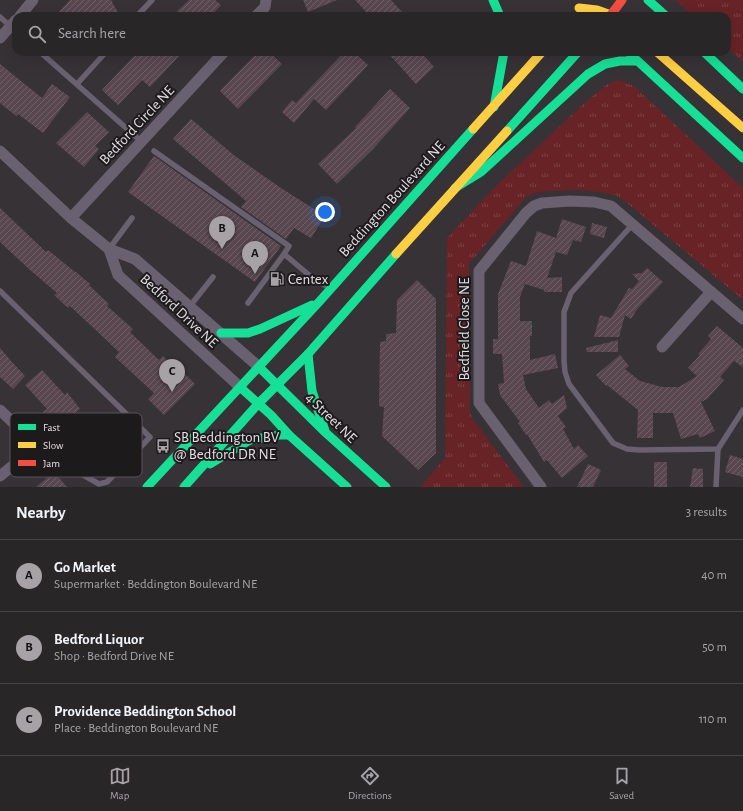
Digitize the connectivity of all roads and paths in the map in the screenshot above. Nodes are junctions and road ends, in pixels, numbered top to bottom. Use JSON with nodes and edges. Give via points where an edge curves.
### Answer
{"nodes":[{"id":1,"x":34,"y":0,"type":"edge"},
{"id":2,"x":152,"y":0,"type":"edge"},
{"id":3,"x":266,"y":0,"type":"edge"},
{"id":4,"x":494,"y":0,"type":"edge"},
{"id":5,"x":570,"y":0,"type":"edge"},
{"id":6,"x":585,"y":0,"type":"edge"},
{"id":7,"x":622,"y":0,"type":"edge"},
{"id":8,"x":648,"y":0,"type":"edge"},
{"id":9,"x":579,"y":8,"type":"junction"},
{"id":10,"x":24,"y":12,"type":"edge"},
{"id":11,"x":142,"y":12,"type":"edge"},
{"id":12,"x":260,"y":12,"type":"edge"},
{"id":13,"x":498,"y":12,"type":"edge"},
{"id":14,"x":576,"y":12,"type":"edge"},
{"id":15,"x":584,"y":12,"type":"edge"},
{"id":16,"x":603,"y":12,"type":"edge"},
{"id":17,"x":614,"y":12,"type":"edge"},
{"id":18,"x":662,"y":12,"type":"edge"},
{"id":19,"x":0,"y":17,"type":"edge"},
{"id":20,"x":12,"y":25,"type":"edge"},
{"id":21,"x":12,"y":28,"type":"edge"},
{"id":22,"x":0,"y":38,"type":"edge"},
{"id":23,"x":45,"y":56,"type":"edge"},
{"id":24,"x":102,"y":56,"type":"edge"},
{"id":25,"x":220,"y":56,"type":"edge"},
{"id":26,"x":503,"y":56,"type":"edge"},
{"id":27,"x":539,"y":56,"type":"edge"},
{"id":28,"x":574,"y":56,"type":"edge"},
{"id":29,"x":632,"y":56,"type":"edge"},
{"id":30,"x":662,"y":56,"type":"edge"},
{"id":31,"x":708,"y":56,"type":"edge"},
{"id":32,"x":637,"y":61,"type":"junction"},
{"id":33,"x":77,"y":84,"type":"junction"},
{"id":34,"x":743,"y":89,"type":"edge"},
{"id":35,"x":494,"y":107,"type":"junction"},
{"id":36,"x":743,"y":128,"type":"edge"},
{"id":37,"x":142,"y":142,"type":"junction"},
{"id":38,"x":0,"y":151,"type":"edge"},
{"id":39,"x":154,"y":151,"type":"dead end"},
{"id":40,"x":743,"y":158,"type":"edge"},
{"id":41,"x":455,"y":188,"type":"junction"},
{"id":42,"x":71,"y":218,"type":"junction"},
{"id":43,"x":132,"y":218,"type":"dead end"},
{"id":44,"x":632,"y":225,"type":"junction"},
{"id":45,"x":109,"y":249,"type":"junction"},
{"id":46,"x":284,"y":254,"type":"junction"},
{"id":47,"x":213,"y":277,"type":"dead end"},
{"id":48,"x":331,"y":289,"type":"junction"},
{"id":49,"x":0,"y":291,"type":"edge"},
{"id":50,"x":711,"y":292,"type":"junction"},
{"id":51,"x":319,"y":302,"type":"junction"},
{"id":52,"x":248,"y":303,"type":"dead end"},
{"id":53,"x":190,"y":306,"type":"junction"},
{"id":54,"x":743,"y":319,"type":"edge"},
{"id":55,"x":221,"y":332,"type":"junction"},
{"id":56,"x":662,"y":347,"type":"dead end"},
{"id":57,"x":308,"y":354,"type":"junction"},
{"id":58,"x":259,"y":367,"type":"junction"},
{"id":59,"x":277,"y":385,"type":"junction"},
{"id":60,"x":241,"y":388,"type":"junction"},
{"id":61,"x":258,"y":404,"type":"junction"},
{"id":62,"x":0,"y":410,"type":"edge"},
{"id":63,"x":743,"y":410,"type":"edge"},
{"id":64,"x":125,"y":413,"type":"edge"},
{"id":65,"x":10,"y":420,"type":"edge"},
{"id":66,"x":142,"y":429,"type":"edge"},
{"id":67,"x":326,"y":433,"type":"junction"},
{"id":68,"x":289,"y":435,"type":"junction"},
{"id":69,"x":142,"y":445,"type":"edge"},
{"id":70,"x":718,"y":449,"type":"junction"},
{"id":71,"x":10,"y":468,"type":"edge"},
{"id":72,"x":197,"y":472,"type":"junction"},
{"id":73,"x":0,"y":476,"type":"edge"},
{"id":74,"x":87,"y":477,"type":"edge"},
{"id":75,"x":112,"y":477,"type":"edge"},
{"id":76,"x":147,"y":487,"type":"edge"},
{"id":77,"x":184,"y":487,"type":"edge"},
{"id":78,"x":347,"y":487,"type":"edge"},
{"id":79,"x":386,"y":487,"type":"edge"},
{"id":80,"x":541,"y":487,"type":"edge"},
{"id":81,"x":716,"y":487,"type":"edge"}],
"edges":[{"from":1,"to":10,"type":"street"},
{"from":2,"to":11,"type":"lane"},
{"from":3,"to":12,"type":"street","via":[[265,7]]},
{"from":4,"to":13,"type":"main road"},
{"from":5,"to":9,"type":"main road"},
{"from":6,"to":9,"type":"main road"},
{"from":7,"to":17,"type":"main road"},
{"from":8,"to":18,"type":"main road"},
{"from":9,"to":14,"type":"main road"},
{"from":9,"to":15,"type":"main road"},
{"from":9,"to":16,"type":"main road"},
{"from":19,"to":20,"type":"lane"},
{"from":21,"to":22,"type":"street"},
{"from":23,"to":33,"type":"lane"},
{"from":24,"to":33,"type":"lane"},
{"from":25,"to":37,"type":"street","name":"Bedford Circle NE"},
{"from":26,"to":35,"type":"main road"},
{"from":27,"to":35,"type":"main road","name":"Beddington Boulevard NE"},
{"from":28,"to":41,"type":"main road"},
{"from":29,"to":32,"type":"main road"},
{"from":30,"to":36,"type":"main road"},
{"from":31,"to":34,"type":"main road"},
{"from":32,"to":40,"type":"main road"},
{"from":32,"to":41,"type":"main road","via":[[605,64],[588,74],[481,172]]},
{"from":33,"to":37,"type":"lane"},
{"from":35,"to":48,"type":"main road","name":"Beddington Boulevard NE"},
{"from":37,"to":42,"type":"street","name":"Bedford Circle NE"},
{"from":38,"to":42,"type":"street","name":"Bedford Drive NE"},
{"from":39,"to":46,"type":"lane","via":[[289,246]]},
{"from":41,"to":57,"type":"main road"},
{"from":42,"to":45,"type":"street","name":"Bedford Drive NE"},
{"from":43,"to":45,"type":"lane"},
{"from":44,"to":50,"type":"street","name":"Bedfield Close NE"},
{"from":44,"to":70,"type":"lane","via":[[571,293],[564,312],[564,361],[569,384],[613,443],[627,449],[639,450]]},
{"from":44,"to":80,"type":"street","name":"Bedfield Close NE","via":[[611,206],[581,201],[542,203],[526,212],[479,271],[480,403]]},
{"from":45,"to":53,"type":"street","name":"Bedford Drive NE","via":[[135,258]]},
{"from":45,"to":60,"type":"street","name":"Bedford Drive NE","via":[[118,275]]},
{"from":46,"to":48,"type":"lane"},
{"from":46,"to":52,"type":"lane"},
{"from":47,"to":53,"type":"lane"},
{"from":48,"to":51,"type":"main road","name":"Beddington Boulevard NE"},
{"from":49,"to":64,"type":"lane"},
{"from":50,"to":54,"type":"street","name":"Bedfield Close NE"},
{"from":50,"to":56,"type":"street"},
{"from":51,"to":55,"type":"main road","via":[[254,331]]},
{"from":51,"to":58,"type":"main road","name":"Beddington Boulevard NE"},
{"from":53,"to":55,"type":"street","name":"Bedford Drive NE"},
{"from":55,"to":58,"type":"street","name":"Bedford Drive NE"},
{"from":57,"to":59,"type":"main road"},
{"from":57,"to":67,"type":"main road","via":[[312,391]]},
{"from":58,"to":59,"type":"main road","name":"4 Street NE"},
{"from":58,"to":60,"type":"main road","name":"Beddington Boulevard NE"},
{"from":59,"to":61,"type":"main road"},
{"from":59,"to":67,"type":"main road","name":"4 Street NE"},
{"from":60,"to":61,"type":"main road"},
{"from":60,"to":76,"type":"main road","name":"Beddington Boulevard NE"},
{"from":61,"to":68,"type":"main road"},
{"from":61,"to":72,"type":"main road"},
{"from":62,"to":65,"type":"street"},
{"from":63,"to":70,"type":"lane"},
{"from":66,"to":69,"type":"lane","via":[[150,437]]},
{"from":67,"to":79,"type":"main road","name":"4 Street NE"},
{"from":68,"to":72,"type":"main road","via":[[250,440]]},
{"from":68,"to":78,"type":"main road"},
{"from":70,"to":81,"type":"lane"},
{"from":71,"to":73,"type":"street"},
{"from":72,"to":77,"type":"main road"},
{"from":74,"to":75,"type":"lane","via":[[99,484],[107,482]]}]}
